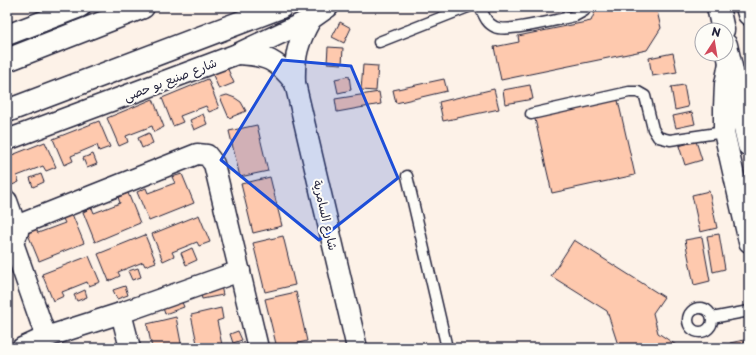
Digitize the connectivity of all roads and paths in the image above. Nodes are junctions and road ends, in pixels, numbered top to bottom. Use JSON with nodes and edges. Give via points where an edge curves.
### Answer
{"nodes":[{"id":1,"x":80,"y":7,"type":"edge"},
{"id":2,"x":143,"y":7,"type":"edge"},
{"id":3,"x":282,"y":7,"type":"edge"},
{"id":4,"x":328,"y":7,"type":"edge"},
{"id":5,"x":468,"y":7,"type":"edge"},
{"id":6,"x":480,"y":7,"type":"edge"},
{"id":7,"x":586,"y":7,"type":"edge"},
{"id":8,"x":747,"y":7,"type":"edge"},
{"id":9,"x":749,"y":14,"type":"edge"},
{"id":10,"x":311,"y":19,"type":"junction"},
{"id":11,"x":7,"y":35,"type":"edge"},
{"id":12,"x":379,"y":42,"type":"dead end"},
{"id":13,"x":237,"y":54,"type":"junction"},
{"id":14,"x":7,"y":60,"type":"edge"},
{"id":15,"x":727,"y":62,"type":"edge"},
{"id":16,"x":730,"y":62,"type":"edge"},
{"id":17,"x":295,"y":83,"type":"junction"},
{"id":18,"x":7,"y":111,"type":"edge"},
{"id":19,"x":531,"y":114,"type":"dead end"},
{"id":20,"x":724,"y":132,"type":"junction"},
{"id":21,"x":7,"y":140,"type":"edge"},
{"id":22,"x":749,"y":145,"type":"edge"},
{"id":23,"x":407,"y":176,"type":"dead end"},
{"id":24,"x":7,"y":201,"type":"edge"},
{"id":25,"x":12,"y":235,"type":"edge"},
{"id":26,"x":749,"y":242,"type":"edge"},
{"id":27,"x":240,"y":271,"type":"junction"},
{"id":28,"x":749,"y":311,"type":"edge"},
{"id":29,"x":121,"y":313,"type":"junction"},
{"id":30,"x":712,"y":318,"type":"dead end"},
{"id":31,"x":46,"y":337,"type":"junction"},
{"id":32,"x":66,"y":340,"type":"edge"},
{"id":33,"x":22,"y":348,"type":"edge"},
{"id":34,"x":130,"y":348,"type":"edge"},
{"id":35,"x":258,"y":348,"type":"edge"},
{"id":36,"x":357,"y":348,"type":"edge"},
{"id":37,"x":447,"y":348,"type":"edge"}],
"edges":[{"from":1,"to":11,"type":"street"},
{"from":2,"to":14,"type":"street"},
{"from":3,"to":18,"type":"street"},
{"from":4,"to":10,"type":"street","name":"شارع صنيع بو حصى"},
{"from":5,"to":12,"type":"lane"},
{"from":6,"to":7,"type":"lane","via":[[487,21],[496,28],[509,28],[575,16]]},
{"from":8,"to":9,"type":"street"},
{"from":10,"to":13,"type":"street","name":"شارع صنيع بو حصى"},
{"from":10,"to":17,"type":"street","name":"شارع السامرية","via":[[297,51]]},
{"from":13,"to":17,"type":"street","name":"شارع السامرية","via":[[254,54],[270,60],[284,69]]},
{"from":13,"to":21,"type":"street","name":"شارع صنيع بو حصى"},
{"from":15,"to":20,"type":"street"},
{"from":16,"to":22,"type":"street"},
{"from":17,"to":36,"type":"street","name":"شارع السامرية"},
{"from":19,"to":20,"type":"lane","via":[[638,92],[646,96],[653,129],[658,137],[670,140]]},
{"from":20,"to":26,"type":"street"},
{"from":23,"to":37,"type":"lane"},
{"from":24,"to":25,"type":"street"},
{"from":25,"to":27,"type":"street","via":[[197,154],[208,155],[214,164]]},
{"from":25,"to":31,"type":"street"},
{"from":27,"to":29,"type":"street"},
{"from":27,"to":35,"type":"street"},
{"from":28,"to":30,"type":"lane"},
{"from":29,"to":32,"type":"street"},
{"from":29,"to":34,"type":"street"},
{"from":31,"to":32,"type":"street"},
{"from":31,"to":33,"type":"street"}]}
